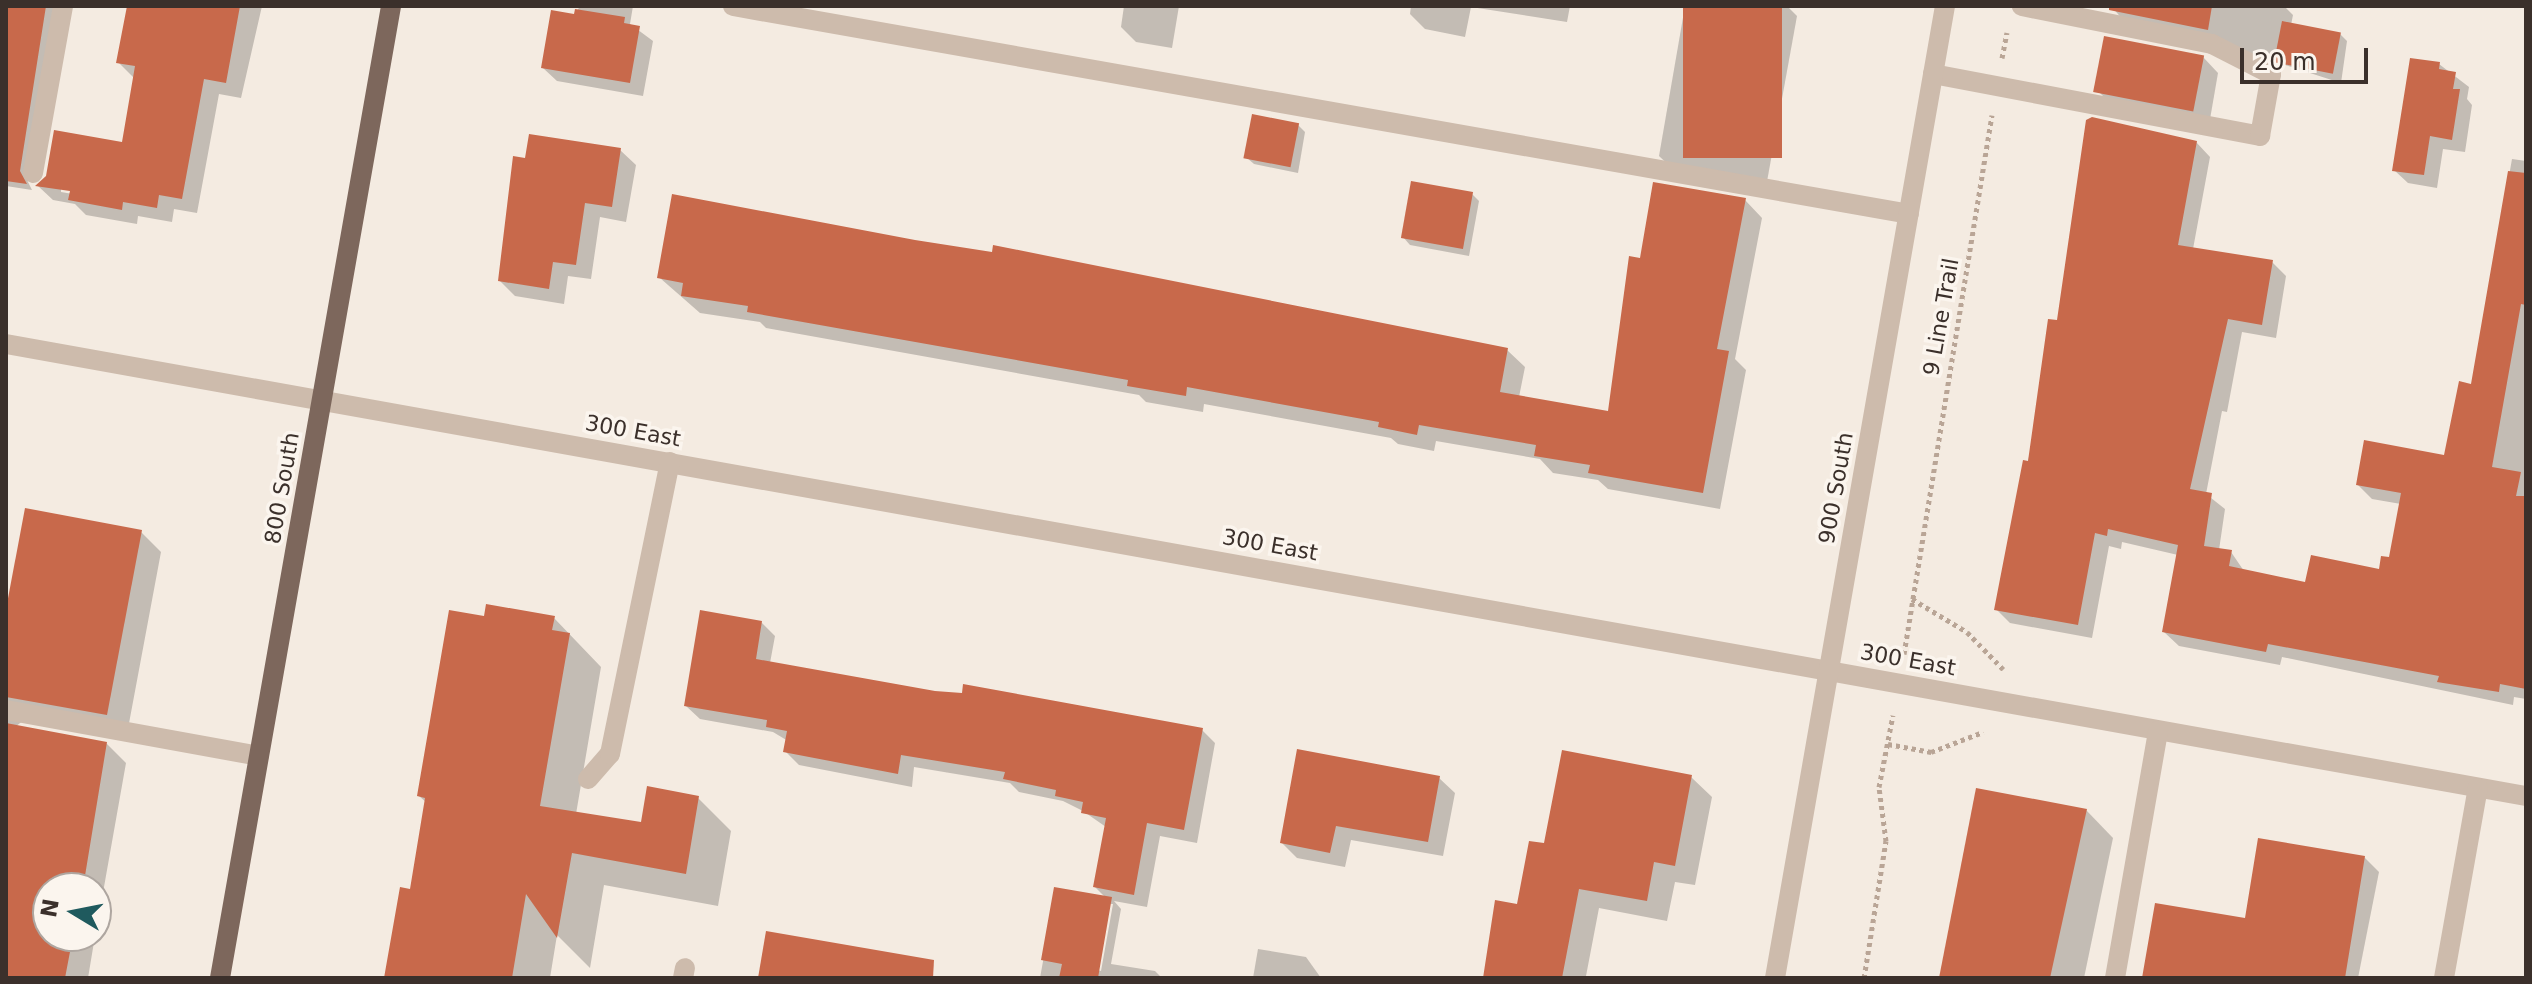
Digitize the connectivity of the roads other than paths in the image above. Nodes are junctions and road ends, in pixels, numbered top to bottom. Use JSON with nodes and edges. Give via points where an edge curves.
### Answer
{"nodes":[{"id":1,"x":63,"y":6,"type":"edge"},
{"id":2,"x":391,"y":6,"type":"edge"},
{"id":3,"x":733,"y":6,"type":"edge"},
{"id":4,"x":1945,"y":6,"type":"edge"},
{"id":5,"x":2016,"y":13,"type":"edge"},
{"id":6,"x":1933,"y":74,"type":"junction"},
{"id":7,"x":33,"y":173,"type":"dead end"},
{"id":8,"x":1909,"y":214,"type":"junction"},
{"id":9,"x":6,"y":344,"type":"edge"},
{"id":10,"x":322,"y":399,"type":"junction"},
{"id":11,"x":670,"y":462,"type":"junction"},
{"id":12,"x":1828,"y":670,"type":"junction"},
{"id":13,"x":6,"y":710,"type":"edge"},
{"id":14,"x":2158,"y":731,"type":"junction"},
{"id":15,"x":259,"y":756,"type":"junction"},
{"id":16,"x":588,"y":779,"type":"dead end"},
{"id":17,"x":2478,"y":788,"type":"junction"},
{"id":18,"x":2526,"y":796,"type":"edge"},
{"id":19,"x":220,"y":978,"type":"edge"},
{"id":20,"x":1775,"y":978,"type":"edge"},
{"id":21,"x":2115,"y":978,"type":"edge"},
{"id":22,"x":2444,"y":978,"type":"edge"}],
"edges":[{"from":1,"to":7,"type":"street"},
{"from":2,"to":10,"type":"main road","name":"800 South"},
{"from":3,"to":8,"type":"street"},
{"from":4,"to":6,"type":"street","name":"900 South"},
{"from":5,"to":6,"type":"street","via":[[2212,44],[2271,74],[2260,136]]},
{"from":6,"to":8,"type":"street","name":"900 South"},
{"from":8,"to":12,"type":"street","name":"900 South"},
{"from":9,"to":10,"type":"street","name":"300 East"},
{"from":10,"to":11,"type":"street","name":"300 East"},
{"from":10,"to":15,"type":"main road","name":"800 South"},
{"from":11,"to":12,"type":"street","name":"300 East"},
{"from":11,"to":16,"type":"street","via":[[610,754]]},
{"from":12,"to":14,"type":"street","name":"300 East"},
{"from":12,"to":20,"type":"street","name":"900 South"},
{"from":13,"to":15,"type":"street"},
{"from":14,"to":17,"type":"street","name":"300 East"},
{"from":14,"to":21,"type":"street"},
{"from":15,"to":19,"type":"main road","name":"800 South"},
{"from":17,"to":18,"type":"street","name":"300 East"},
{"from":17,"to":22,"type":"street"}]}
